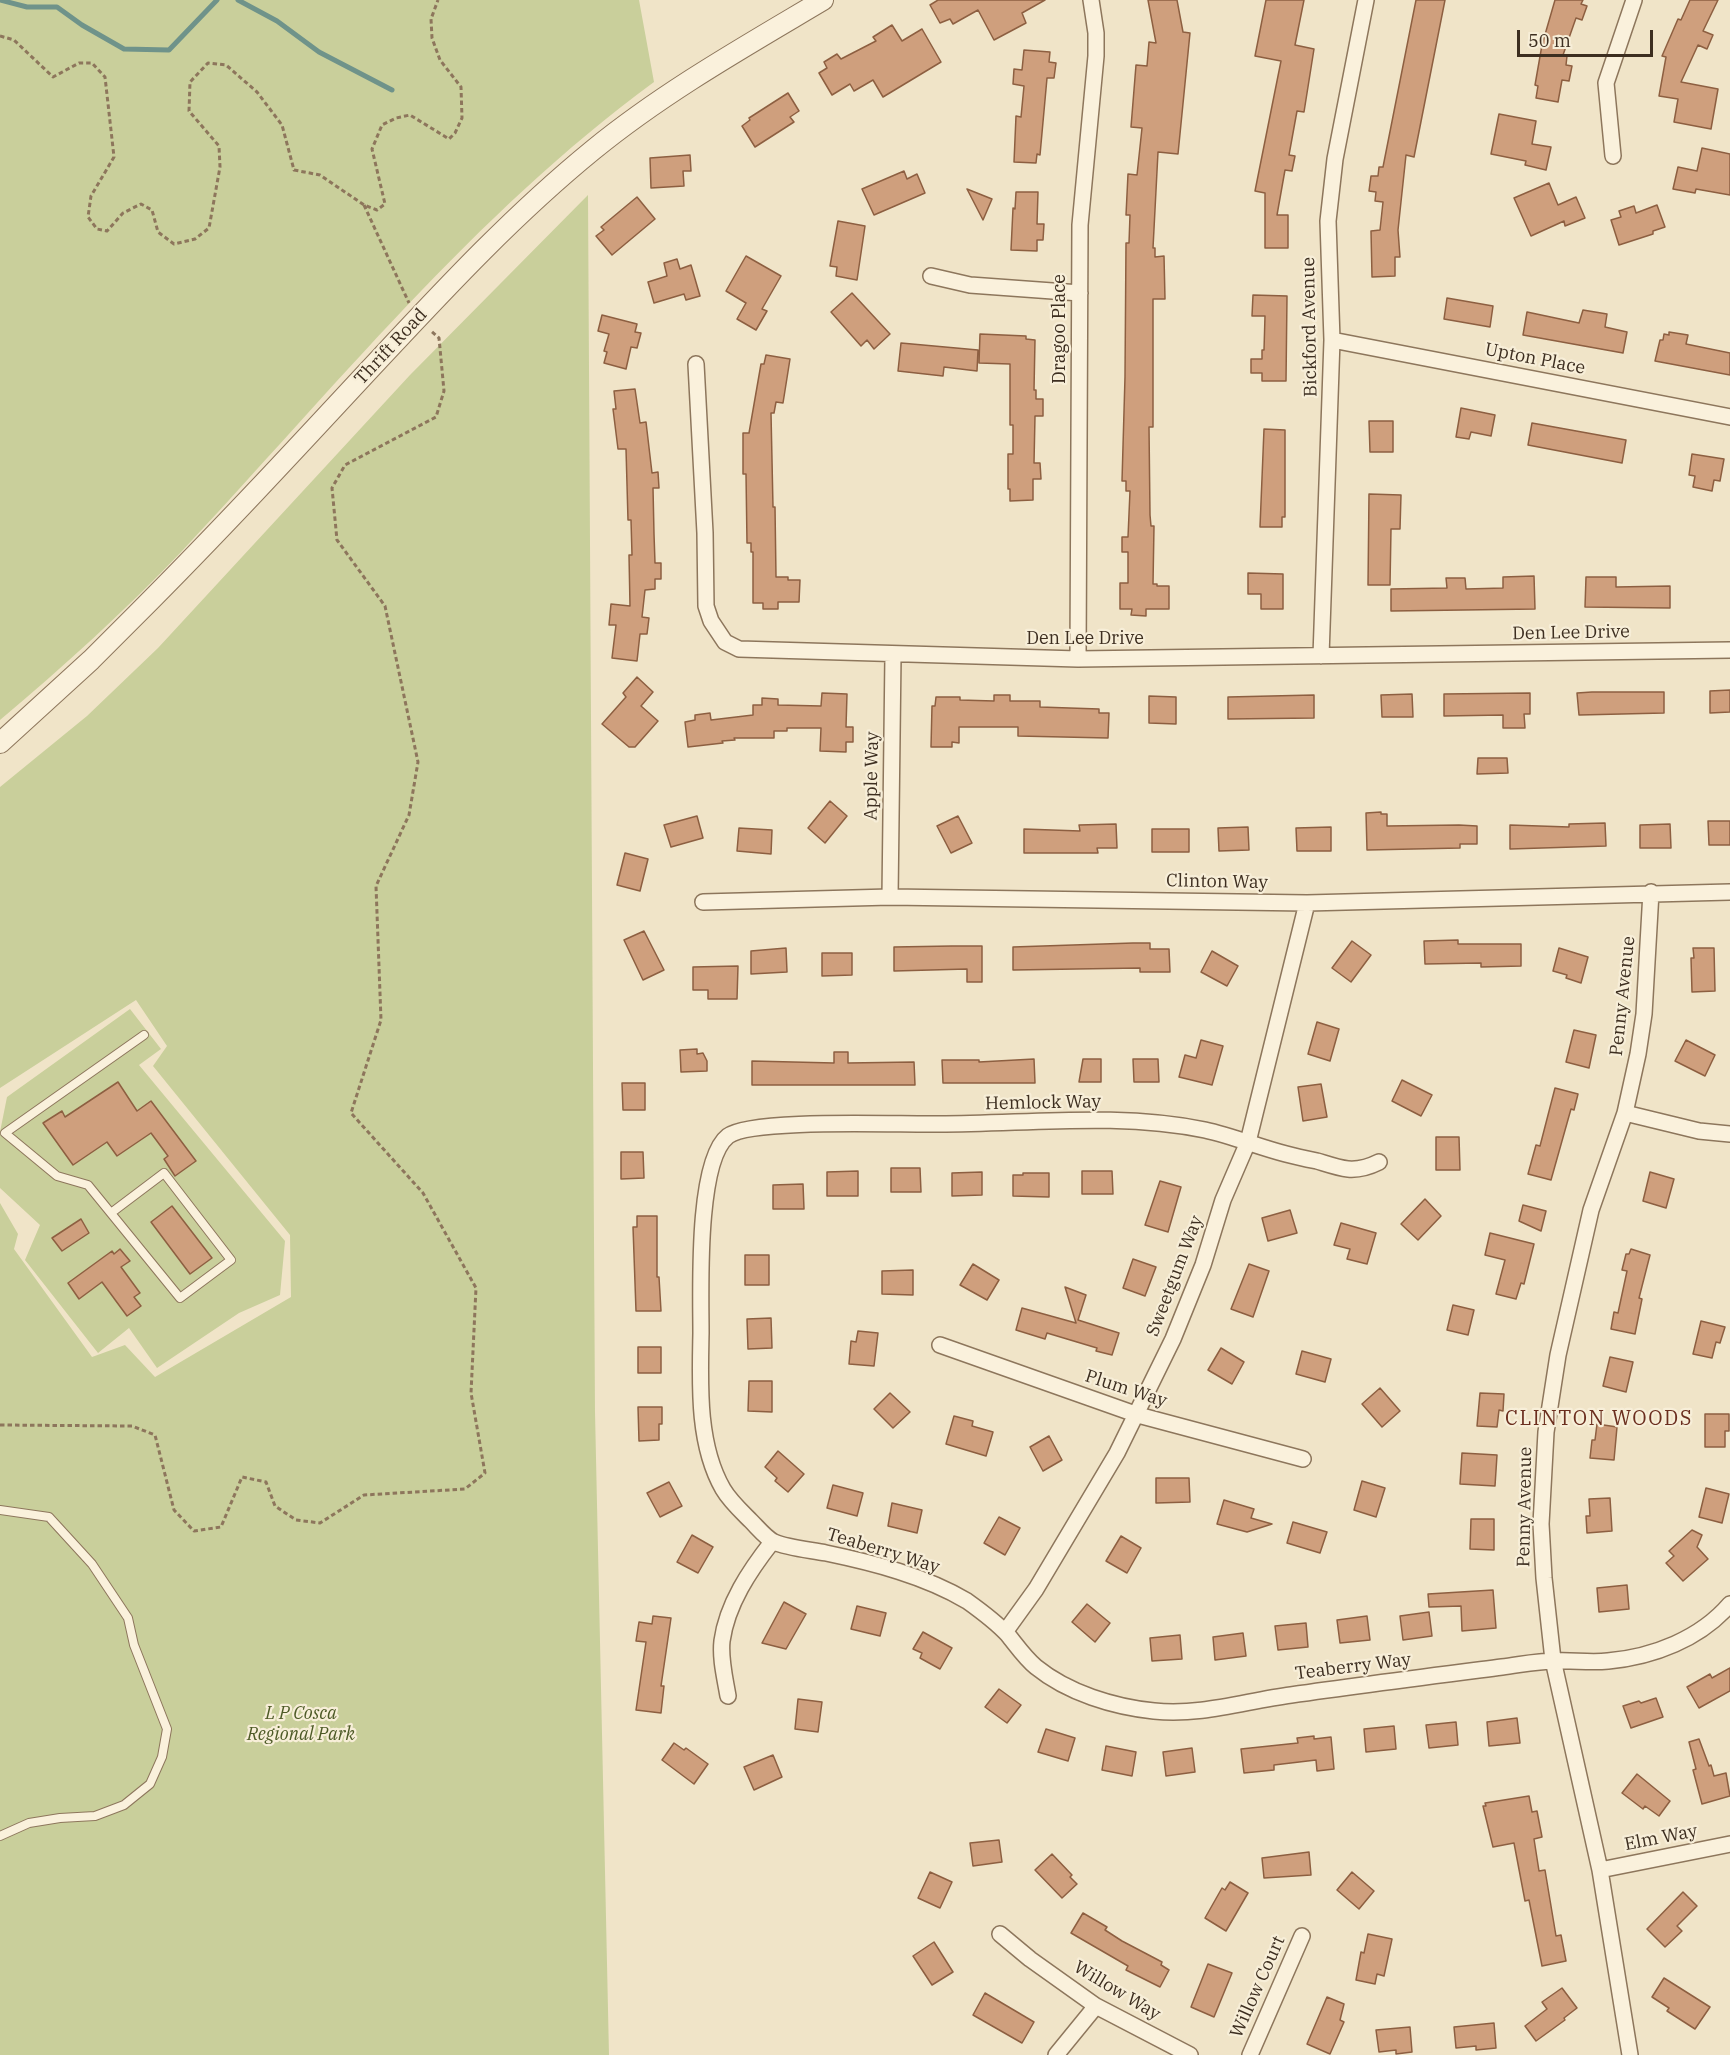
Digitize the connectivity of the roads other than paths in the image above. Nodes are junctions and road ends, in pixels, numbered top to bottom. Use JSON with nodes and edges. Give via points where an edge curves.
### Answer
{"nodes":[{"id":1,"x":823,"y":0,"type":"edge"},
{"id":2,"x":1091,"y":0,"type":"edge"},
{"id":3,"x":1366,"y":0,"type":"edge"},
{"id":4,"x":1634,"y":0,"type":"edge"},
{"id":5,"x":1613,"y":156,"type":"dead end"},
{"id":6,"x":931,"y":276,"type":"dead end"},
{"id":7,"x":1080,"y":293,"type":"junction"},
{"id":8,"x":1332,"y":340,"type":"junction"},
{"id":9,"x":696,"y":364,"type":"dead end"},
{"id":10,"x":1730,"y":417,"type":"edge"},
{"id":11,"x":1730,"y":650,"type":"edge"},
{"id":12,"x":893,"y":655,"type":"junction"},
{"id":13,"x":1321,"y":656,"type":"junction"},
{"id":14,"x":1078,"y":659,"type":"junction"},
{"id":15,"x":8,"y":728,"type":"edge"},
{"id":16,"x":0,"y":743,"type":"edge"},
{"id":17,"x":1651,"y":892,"type":"junction"},
{"id":18,"x":1730,"y":892,"type":"edge"},
{"id":19,"x":890,"y":897,"type":"junction"},
{"id":20,"x":703,"y":902,"type":"dead end"},
{"id":21,"x":1307,"y":903,"type":"junction"},
{"id":22,"x":144,"y":1035,"type":"dead end"},
{"id":23,"x":1624,"y":1113,"type":"junction"},
{"id":24,"x":3,"y":1131,"type":"edge"},
{"id":25,"x":1730,"y":1134,"type":"edge"},
{"id":26,"x":1248,"y":1142,"type":"junction"},
{"id":27,"x":1379,"y":1162,"type":"dead end"},
{"id":28,"x":111,"y":1213,"type":"junction"},
{"id":29,"x":940,"y":1345,"type":"dead end"},
{"id":30,"x":1138,"y":1414,"type":"junction"},
{"id":31,"x":1303,"y":1460,"type":"dead end"},
{"id":32,"x":0,"y":1510,"type":"edge"},
{"id":33,"x":772,"y":1542,"type":"junction"},
{"id":34,"x":1730,"y":1604,"type":"edge"},
{"id":35,"x":1005,"y":1632,"type":"junction"},
{"id":36,"x":1552,"y":1660,"type":"junction"},
{"id":37,"x":728,"y":1696,"type":"dead end"},
{"id":38,"x":0,"y":1836,"type":"edge"},
{"id":39,"x":1730,"y":1844,"type":"edge"},
{"id":40,"x":1600,"y":1870,"type":"junction"},
{"id":41,"x":1000,"y":1934,"type":"dead end"},
{"id":42,"x":1302,"y":1936,"type":"dead end"},
{"id":43,"x":1096,"y":2006,"type":"junction"},
{"id":44,"x":1056,"y":2055,"type":"edge"},
{"id":45,"x":1190,"y":2055,"type":"edge"},
{"id":46,"x":1250,"y":2055,"type":"edge"},
{"id":47,"x":1630,"y":2055,"type":"edge"}],
"edges":[{"from":1,"to":15,"type":"street","name":"Thrift Road","via":[[681,85],[594,148],[503,230],[91,660]]},
{"from":2,"to":7,"type":"street","name":"Dragoo Place","via":[[1096,56],[1080,225]]},
{"from":3,"to":8,"type":"street","name":"Bickford Avenue","via":[[1330,189]]},
{"from":4,"to":5,"type":"street","via":[[1606,83]]},
{"from":6,"to":7,"type":"street","via":[[970,285]]},
{"from":7,"to":14,"type":"street","name":"Dragoo Place"},
{"from":8,"to":10,"type":"street","name":"Upton Place"},
{"from":8,"to":13,"type":"street","name":"Bickford Avenue"},
{"from":9,"to":12,"type":"street","name":"Den Lee Drive","via":[[704,589],[706,606],[718,632],[725,642],[739,649]]},
{"from":11,"to":13,"type":"street","name":"Den Lee Drive"},
{"from":12,"to":14,"type":"street","name":"Den Lee Drive"},
{"from":12,"to":19,"type":"street","name":"Apple Way"},
{"from":13,"to":14,"type":"street","name":"Den Lee Drive"},
{"from":15,"to":16,"type":"street","name":"Thrift Road"},
{"from":17,"to":18,"type":"street","name":"Clinton Way"},
{"from":17,"to":21,"type":"street","name":"Clinton Way"},
{"from":17,"to":23,"type":"street","name":"Penny Avenue","via":[[1644,1014]]},
{"from":19,"to":20,"type":"street","name":"Clinton Way"},
{"from":19,"to":21,"type":"street","name":"Clinton Way"},
{"from":21,"to":26,"type":"street","name":"Sweetgum Way"},
{"from":22,"to":24,"type":"lane"},
{"from":23,"to":25,"type":"street","via":[[1699,1131]]},
{"from":23,"to":36,"type":"street","name":"Penny Avenue","via":[[1591,1210],[1558,1355],[1546,1432],[1541,1524]]},
{"from":24,"to":28,"type":"lane","via":[[57,1176],[88,1185]]},
{"from":26,"to":27,"type":"street","name":"Hemlock Way","via":[[1351,1170]]},
{"from":26,"to":30,"type":"street","name":"Sweetgum Way","via":[[1173,1339]]},
{"from":26,"to":33,"type":"street","name":"Hemlock Way","via":[[1174,1124],[1099,1121],[803,1124],[731,1133],[722,1143],[709,1176],[705,1205],[700,1371],[706,1436],[720,1485],[732,1503]]},
{"from":28,"to":28,"type":"lane","via":[[164,1173],[231,1260],[180,1298]]},
{"from":29,"to":30,"type":"street","name":"Plum Way"},
{"from":30,"to":31,"type":"street","name":"Plum Way"},
{"from":30,"to":35,"type":"street","name":"Sweetgum Way","via":[[1070,1534]]},
{"from":32,"to":38,"type":"lane","via":[[49,1517],[93,1563],[128,1618],[134,1645],[168,1729],[150,1785],[124,1805],[95,1816],[29,1823]]},
{"from":33,"to":35,"type":"street","name":"Teaberry Way","via":[[921,1580],[963,1599]]},
{"from":33,"to":37,"type":"street","via":[[744,1582],[729,1616],[722,1641]]},
{"from":34,"to":36,"type":"street","name":"Teaberry Way","via":[[1694,1634],[1661,1651],[1609,1661]]},
{"from":35,"to":36,"type":"street","name":"Teaberry Way","via":[[1035,1666],[1062,1684],[1127,1706],[1180,1713]]},
{"from":36,"to":40,"type":"street","name":"Penny Avenue"},
{"from":39,"to":40,"type":"street","name":"Elm Way"},
{"from":40,"to":47,"type":"street","name":"Penny Avenue"},
{"from":41,"to":43,"type":"street","name":"Willow Way"},
{"from":42,"to":46,"type":"street","name":"Willow Court"},
{"from":43,"to":44,"type":"street"},
{"from":43,"to":45,"type":"street","name":"Willow Way"}]}
